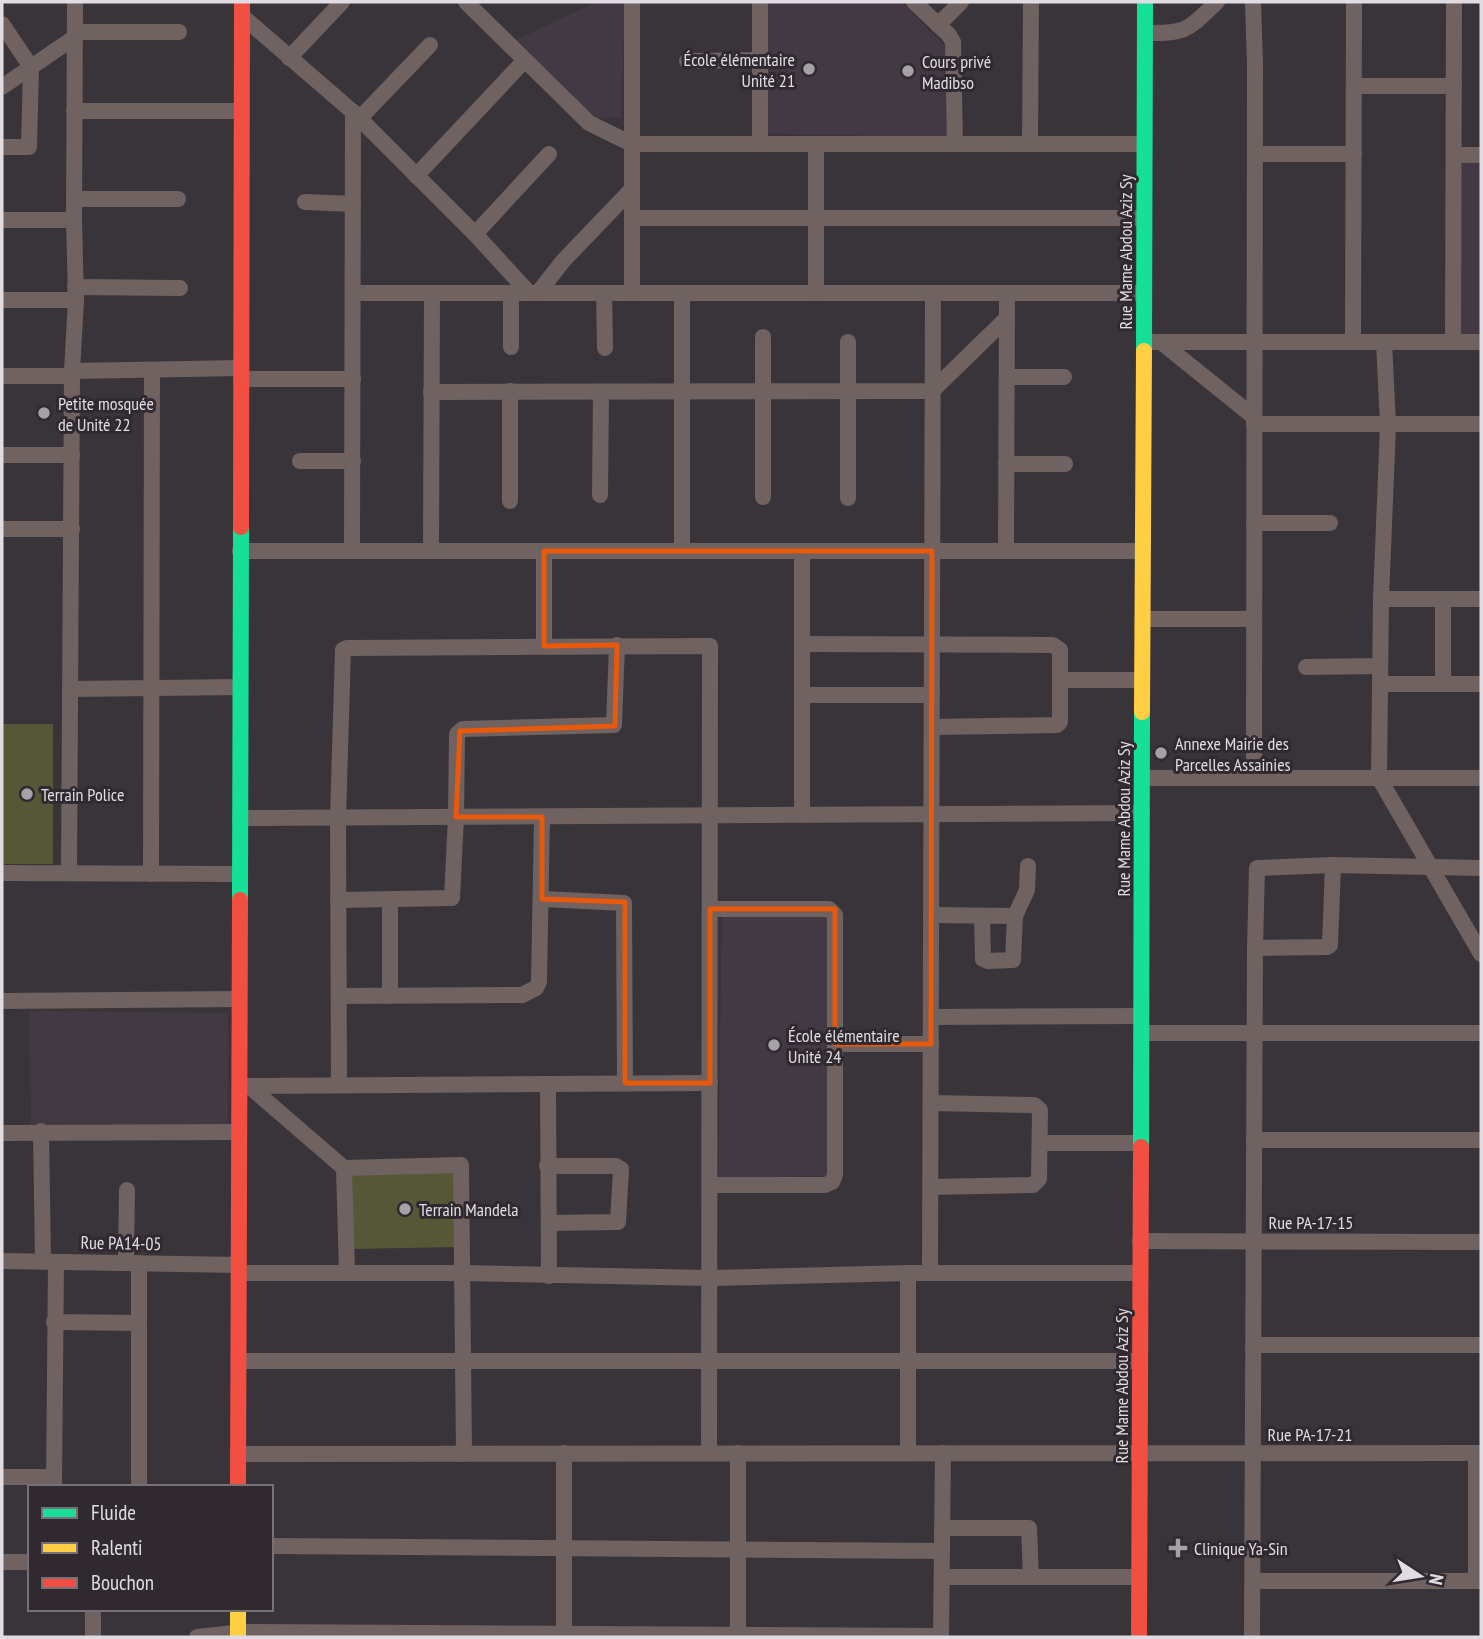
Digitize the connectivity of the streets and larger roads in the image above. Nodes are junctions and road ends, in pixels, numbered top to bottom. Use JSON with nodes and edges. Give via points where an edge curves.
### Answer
{"nodes":[{"id":1,"x":75,"y":2,"type":"edge"},
{"id":2,"x":342,"y":2,"type":"edge"},
{"id":3,"x":466,"y":2,"type":"edge"},
{"id":4,"x":632,"y":2,"type":"edge"},
{"id":5,"x":760,"y":2,"type":"edge"},
{"id":6,"x":914,"y":2,"type":"edge"},
{"id":7,"x":961,"y":2,"type":"edge"},
{"id":8,"x":1031,"y":2,"type":"edge"},
{"id":9,"x":1145,"y":2,"type":"edge"},
{"id":10,"x":1217,"y":2,"type":"edge"},
{"id":11,"x":1253,"y":2,"type":"edge"},
{"id":12,"x":1354,"y":2,"type":"edge"},
{"id":13,"x":1454,"y":2,"type":"edge"},
{"id":14,"x":242,"y":9,"type":"edge"},
{"id":15,"x":2,"y":24,"type":"edge"},
{"id":16,"x":938,"y":24,"type":"junction"},
{"id":17,"x":178,"y":32,"type":"dead end"},
{"id":18,"x":1145,"y":33,"type":"junction"},
{"id":19,"x":75,"y":34,"type":"junction"},
{"id":20,"x":430,"y":45,"type":"dead end"},
{"id":21,"x":289,"y":58,"type":"junction"},
{"id":22,"x":525,"y":60,"type":"junction"},
{"id":23,"x":760,"y":60,"type":"junction"},
{"id":24,"x":687,"y":61,"type":"dead end"},
{"id":25,"x":31,"y":68,"type":"junction"},
{"id":26,"x":1354,"y":86,"type":"junction"},
{"id":27,"x":1454,"y":86,"type":"junction"},
{"id":28,"x":2,"y":87,"type":"edge"},
{"id":29,"x":74,"y":111,"type":"junction"},
{"id":30,"x":242,"y":111,"type":"junction"},
{"id":31,"x":356,"y":116,"type":"junction"},
{"id":32,"x":632,"y":144,"type":"junction"},
{"id":33,"x":760,"y":144,"type":"junction"},
{"id":34,"x":816,"y":144,"type":"junction"},
{"id":35,"x":955,"y":144,"type":"junction"},
{"id":36,"x":1030,"y":144,"type":"junction"},
{"id":37,"x":1144,"y":144,"type":"junction"},
{"id":38,"x":2,"y":147,"type":"edge"},
{"id":39,"x":549,"y":153,"type":"dead end"},
{"id":40,"x":1255,"y":154,"type":"junction"},
{"id":41,"x":1354,"y":154,"type":"junction"},
{"id":42,"x":1454,"y":155,"type":"junction"},
{"id":43,"x":1481,"y":155,"type":"edge"},
{"id":44,"x":416,"y":176,"type":"junction"},
{"id":45,"x":632,"y":190,"type":"junction"},
{"id":46,"x":74,"y":199,"type":"junction"},
{"id":47,"x":177,"y":199,"type":"dead end"},
{"id":48,"x":305,"y":202,"type":"dead end"},
{"id":49,"x":353,"y":204,"type":"junction"},
{"id":50,"x":632,"y":218,"type":"junction"},
{"id":51,"x":816,"y":218,"type":"junction"},
{"id":52,"x":1144,"y":218,"type":"junction"},
{"id":53,"x":2,"y":220,"type":"edge"},
{"id":54,"x":74,"y":220,"type":"junction"},
{"id":55,"x":475,"y":234,"type":"junction"},
{"id":56,"x":180,"y":288,"type":"dead end"},
{"id":57,"x":353,"y":293,"type":"junction"},
{"id":58,"x":432,"y":293,"type":"junction"},
{"id":59,"x":511,"y":293,"type":"junction"},
{"id":60,"x":533,"y":293,"type":"junction"},
{"id":61,"x":604,"y":293,"type":"junction"},
{"id":62,"x":632,"y":293,"type":"junction"},
{"id":63,"x":682,"y":293,"type":"junction"},
{"id":64,"x":816,"y":293,"type":"junction"},
{"id":65,"x":933,"y":293,"type":"junction"},
{"id":66,"x":1007,"y":293,"type":"junction"},
{"id":67,"x":1144,"y":293,"type":"junction"},
{"id":68,"x":76,"y":294,"type":"junction"},
{"id":69,"x":2,"y":300,"type":"edge"},
{"id":70,"x":1007,"y":318,"type":"junction"},
{"id":71,"x":763,"y":337,"type":"dead end"},
{"id":72,"x":848,"y":342,"type":"dead end"},
{"id":73,"x":1144,"y":342,"type":"junction"},
{"id":74,"x":1161,"y":342,"type":"junction"},
{"id":75,"x":1255,"y":342,"type":"junction"},
{"id":76,"x":1353,"y":342,"type":"junction"},
{"id":77,"x":1384,"y":342,"type":"junction"},
{"id":78,"x":1453,"y":342,"type":"junction"},
{"id":79,"x":1481,"y":342,"type":"edge"},
{"id":80,"x":511,"y":347,"type":"dead end"},
{"id":81,"x":605,"y":348,"type":"dead end"},
{"id":82,"x":152,"y":370,"type":"junction"},
{"id":83,"x":73,"y":374,"type":"junction"},
{"id":84,"x":241,"y":374,"type":"junction"},
{"id":85,"x":2,"y":376,"type":"edge"},
{"id":86,"x":1007,"y":377,"type":"junction"},
{"id":87,"x":1064,"y":377,"type":"dead end"},
{"id":88,"x":353,"y":379,"type":"junction"},
{"id":89,"x":510,"y":391,"type":"junction"},
{"id":90,"x":601,"y":391,"type":"junction"},
{"id":91,"x":682,"y":391,"type":"junction"},
{"id":92,"x":763,"y":391,"type":"junction"},
{"id":93,"x":933,"y":391,"type":"junction"},
{"id":94,"x":432,"y":392,"type":"junction"},
{"id":95,"x":848,"y":392,"type":"junction"},
{"id":96,"x":1254,"y":420,"type":"junction"},
{"id":97,"x":1481,"y":424,"type":"edge"},
{"id":98,"x":1388,"y":425,"type":"junction"},
{"id":99,"x":2,"y":455,"type":"edge"},
{"id":100,"x":72,"y":455,"type":"junction"},
{"id":101,"x":300,"y":461,"type":"dead end"},
{"id":102,"x":352,"y":461,"type":"junction"},
{"id":103,"x":1006,"y":464,"type":"junction"},
{"id":104,"x":1065,"y":464,"type":"dead end"},
{"id":105,"x":600,"y":495,"type":"dead end"},
{"id":106,"x":762,"y":497,"type":"dead end"},
{"id":107,"x":848,"y":498,"type":"dead end"},
{"id":108,"x":510,"y":500,"type":"dead end"},
{"id":109,"x":1254,"y":523,"type":"junction"},
{"id":110,"x":1330,"y":523,"type":"dead end"},
{"id":111,"x":72,"y":528,"type":"junction"},
{"id":112,"x":2,"y":529,"type":"edge"},
{"id":113,"x":240,"y":551,"type":"junction"},
{"id":114,"x":352,"y":551,"type":"junction"},
{"id":115,"x":431,"y":551,"type":"junction"},
{"id":116,"x":544,"y":551,"type":"junction"},
{"id":117,"x":682,"y":551,"type":"junction"},
{"id":118,"x":802,"y":551,"type":"junction"},
{"id":119,"x":932,"y":551,"type":"junction"},
{"id":120,"x":1006,"y":551,"type":"junction"},
{"id":121,"x":1143,"y":551,"type":"junction"},
{"id":122,"x":1381,"y":599,"type":"junction"},
{"id":123,"x":1443,"y":599,"type":"junction"},
{"id":124,"x":1481,"y":599,"type":"edge"},
{"id":125,"x":1143,"y":619,"type":"junction"},
{"id":126,"x":1254,"y":619,"type":"junction"},
{"id":127,"x":802,"y":644,"type":"junction"},
{"id":128,"x":932,"y":644,"type":"junction"},
{"id":129,"x":617,"y":645,"type":"junction"},
{"id":130,"x":544,"y":646,"type":"junction"},
{"id":131,"x":1380,"y":666,"type":"junction"},
{"id":132,"x":1306,"y":667,"type":"dead end"},
{"id":133,"x":1060,"y":680,"type":"junction"},
{"id":134,"x":1142,"y":680,"type":"junction"},
{"id":135,"x":1380,"y":684,"type":"junction"},
{"id":136,"x":1443,"y":684,"type":"junction"},
{"id":137,"x":1481,"y":684,"type":"edge"},
{"id":138,"x":240,"y":687,"type":"junction"},
{"id":139,"x":152,"y":688,"type":"junction"},
{"id":140,"x":71,"y":689,"type":"junction"},
{"id":141,"x":802,"y":695,"type":"junction"},
{"id":142,"x":932,"y":695,"type":"junction"},
{"id":143,"x":932,"y":727,"type":"junction"},
{"id":144,"x":1142,"y":778,"type":"junction"},
{"id":145,"x":1254,"y":778,"type":"junction"},
{"id":146,"x":1379,"y":778,"type":"junction"},
{"id":147,"x":1481,"y":778,"type":"edge"},
{"id":148,"x":1142,"y":813,"type":"junction"},
{"id":149,"x":932,"y":814,"type":"junction"},
{"id":150,"x":802,"y":815,"type":"junction"},
{"id":151,"x":710,"y":816,"type":"junction"},
{"id":152,"x":338,"y":817,"type":"junction"},
{"id":153,"x":456,"y":817,"type":"junction"},
{"id":154,"x":542,"y":817,"type":"junction"},
{"id":155,"x":240,"y":818,"type":"junction"},
{"id":156,"x":1333,"y":865,"type":"junction"},
{"id":157,"x":1028,"y":866,"type":"dead end"},
{"id":158,"x":1431,"y":867,"type":"junction"},
{"id":159,"x":1481,"y":868,"type":"edge"},
{"id":160,"x":2,"y":873,"type":"edge"},
{"id":161,"x":69,"y":873,"type":"junction"},
{"id":162,"x":151,"y":874,"type":"junction"},
{"id":163,"x":240,"y":874,"type":"junction"},
{"id":164,"x":542,"y":899,"type":"junction"},
{"id":165,"x":338,"y":900,"type":"junction"},
{"id":166,"x":390,"y":900,"type":"junction"},
{"id":167,"x":710,"y":909,"type":"junction"},
{"id":168,"x":931,"y":915,"type":"junction"},
{"id":169,"x":982,"y":916,"type":"junction"},
{"id":170,"x":1015,"y":916,"type":"junction"},
{"id":171,"x":1255,"y":948,"type":"junction"},
{"id":172,"x":1481,"y":954,"type":"edge"},
{"id":173,"x":339,"y":996,"type":"junction"},
{"id":174,"x":390,"y":996,"type":"junction"},
{"id":175,"x":239,"y":999,"type":"junction"},
{"id":176,"x":2,"y":1001,"type":"edge"},
{"id":177,"x":931,"y":1017,"type":"junction"},
{"id":178,"x":1141,"y":1017,"type":"junction"},
{"id":179,"x":1141,"y":1033,"type":"junction"},
{"id":180,"x":1254,"y":1033,"type":"junction"},
{"id":181,"x":1481,"y":1034,"type":"edge"},
{"id":182,"x":835,"y":1044,"type":"junction"},
{"id":183,"x":931,"y":1044,"type":"junction"},
{"id":184,"x":625,"y":1083,"type":"junction"},
{"id":185,"x":710,"y":1083,"type":"junction"},
{"id":186,"x":548,"y":1084,"type":"junction"},
{"id":187,"x":244,"y":1086,"type":"junction"},
{"id":188,"x":339,"y":1086,"type":"junction"},
{"id":189,"x":931,"y":1103,"type":"junction"},
{"id":190,"x":41,"y":1131,"type":"junction"},
{"id":191,"x":2,"y":1132,"type":"edge"},
{"id":192,"x":239,"y":1132,"type":"junction"},
{"id":193,"x":1254,"y":1140,"type":"junction"},
{"id":194,"x":1481,"y":1140,"type":"edge"},
{"id":195,"x":1040,"y":1143,"type":"junction"},
{"id":196,"x":1141,"y":1143,"type":"junction"},
{"id":197,"x":547,"y":1166,"type":"junction"},
{"id":198,"x":344,"y":1168,"type":"junction"},
{"id":199,"x":709,"y":1185,"type":"junction"},
{"id":200,"x":931,"y":1187,"type":"junction"},
{"id":201,"x":127,"y":1190,"type":"dead end"},
{"id":202,"x":549,"y":1223,"type":"junction"},
{"id":203,"x":1140,"y":1241,"type":"junction"},
{"id":204,"x":1254,"y":1241,"type":"junction"},
{"id":205,"x":1481,"y":1242,"type":"edge"},
{"id":206,"x":2,"y":1261,"type":"edge"},
{"id":207,"x":49,"y":1261,"type":"junction"},
{"id":208,"x":132,"y":1262,"type":"junction"},
{"id":209,"x":239,"y":1269,"type":"junction"},
{"id":210,"x":347,"y":1273,"type":"junction"},
{"id":211,"x":463,"y":1273,"type":"junction"},
{"id":212,"x":908,"y":1273,"type":"junction"},
{"id":213,"x":930,"y":1273,"type":"junction"},
{"id":214,"x":1140,"y":1273,"type":"junction"},
{"id":215,"x":550,"y":1276,"type":"junction"},
{"id":216,"x":710,"y":1279,"type":"junction"},
{"id":217,"x":54,"y":1322,"type":"junction"},
{"id":218,"x":139,"y":1323,"type":"junction"},
{"id":219,"x":1253,"y":1345,"type":"junction"},
{"id":220,"x":1481,"y":1345,"type":"edge"},
{"id":221,"x":239,"y":1361,"type":"junction"},
{"id":222,"x":463,"y":1361,"type":"junction"},
{"id":223,"x":709,"y":1361,"type":"junction"},
{"id":224,"x":908,"y":1361,"type":"junction"},
{"id":225,"x":1140,"y":1361,"type":"junction"},
{"id":226,"x":709,"y":1453,"type":"junction"},
{"id":227,"x":738,"y":1453,"type":"junction"},
{"id":228,"x":908,"y":1453,"type":"junction"},
{"id":229,"x":943,"y":1453,"type":"junction"},
{"id":230,"x":1139,"y":1453,"type":"junction"},
{"id":231,"x":1253,"y":1453,"type":"junction"},
{"id":232,"x":1478,"y":1453,"type":"edge"},
{"id":233,"x":238,"y":1454,"type":"junction"},
{"id":234,"x":464,"y":1454,"type":"junction"},
{"id":235,"x":564,"y":1454,"type":"junction"},
{"id":236,"x":2,"y":1477,"type":"edge"},
{"id":237,"x":54,"y":1482,"type":"edge"},
{"id":238,"x":139,"y":1485,"type":"edge"},
{"id":239,"x":238,"y":1485,"type":"edge"},
{"id":240,"x":942,"y":1528,"type":"junction"},
{"id":241,"x":273,"y":1546,"type":"edge"},
{"id":242,"x":564,"y":1548,"type":"junction"},
{"id":243,"x":738,"y":1549,"type":"junction"},
{"id":244,"x":942,"y":1550,"type":"junction"},
{"id":245,"x":2,"y":1562,"type":"edge"},
{"id":246,"x":28,"y":1562,"type":"edge"},
{"id":247,"x":942,"y":1577,"type":"junction"},
{"id":248,"x":1031,"y":1577,"type":"junction"},
{"id":249,"x":1139,"y":1577,"type":"junction"},
{"id":250,"x":1253,"y":1581,"type":"junction"},
{"id":251,"x":1479,"y":1581,"type":"edge"},
{"id":252,"x":93,"y":1611,"type":"edge"},
{"id":253,"x":238,"y":1611,"type":"edge"},
{"id":254,"x":564,"y":1634,"type":"junction"},
{"id":255,"x":242,"y":1635,"type":"edge"},
{"id":256,"x":365,"y":1635,"type":"edge"},
{"id":257,"x":738,"y":1636,"type":"edge"},
{"id":258,"x":93,"y":1637,"type":"edge"},
{"id":259,"x":197,"y":1637,"type":"edge"},
{"id":260,"x":830,"y":1637,"type":"edge"},
{"id":261,"x":941,"y":1637,"type":"edge"},
{"id":262,"x":1139,"y":1637,"type":"edge"},
{"id":263,"x":1252,"y":1637,"type":"edge"}],
"edges":[{"from":1,"to":19,"type":"street"},
{"from":2,"to":21,"type":"street"},
{"from":3,"to":22,"type":"street"},
{"from":4,"to":32,"type":"street"},
{"from":5,"to":23,"type":"street"},
{"from":6,"to":16,"type":"street"},
{"from":7,"to":16,"type":"street"},
{"from":8,"to":36,"type":"street"},
{"from":9,"to":18,"type":"street","name":"Rue Mame Abdou Aziz Sy"},
{"from":10,"to":18,"type":"street","via":[[1183,32]]},
{"from":11,"to":40,"type":"street"},
{"from":12,"to":26,"type":"street"},
{"from":13,"to":27,"type":"street"},
{"from":14,"to":21,"type":"street"},
{"from":14,"to":30,"type":"street"},
{"from":15,"to":25,"type":"street"},
{"from":16,"to":35,"type":"street","via":[[953,41]]},
{"from":17,"to":19,"type":"street"},
{"from":18,"to":37,"type":"street","name":"Rue Mame Abdou Aziz Sy"},
{"from":19,"to":25,"type":"street"},
{"from":19,"to":29,"type":"street"},
{"from":20,"to":31,"type":"street"},
{"from":21,"to":31,"type":"street"},
{"from":22,"to":32,"type":"street","via":[[589,123]]},
{"from":22,"to":44,"type":"street"},
{"from":23,"to":24,"type":"street"},
{"from":23,"to":33,"type":"street"},
{"from":25,"to":28,"type":"street"},
{"from":25,"to":38,"type":"street","via":[[29,147]]},
{"from":26,"to":27,"type":"street"},
{"from":26,"to":41,"type":"street"},
{"from":27,"to":42,"type":"street"},
{"from":29,"to":30,"type":"street"},
{"from":29,"to":46,"type":"street"},
{"from":30,"to":84,"type":"street"},
{"from":31,"to":44,"type":"street"},
{"from":31,"to":49,"type":"street"},
{"from":32,"to":33,"type":"street"},
{"from":32,"to":45,"type":"street"},
{"from":33,"to":34,"type":"street"},
{"from":34,"to":35,"type":"street"},
{"from":34,"to":51,"type":"street"},
{"from":35,"to":36,"type":"street"},
{"from":36,"to":37,"type":"street"},
{"from":37,"to":52,"type":"street","name":"Rue Mame Abdou Aziz Sy"},
{"from":39,"to":55,"type":"street"},
{"from":40,"to":41,"type":"street"},
{"from":40,"to":75,"type":"street"},
{"from":41,"to":76,"type":"street"},
{"from":42,"to":43,"type":"street"},
{"from":42,"to":78,"type":"street"},
{"from":44,"to":55,"type":"street"},
{"from":45,"to":50,"type":"street"},
{"from":45,"to":60,"type":"street"},
{"from":46,"to":47,"type":"street"},
{"from":46,"to":54,"type":"street"},
{"from":48,"to":49,"type":"street"},
{"from":49,"to":57,"type":"street"},
{"from":50,"to":51,"type":"street"},
{"from":50,"to":62,"type":"street"},
{"from":51,"to":52,"type":"street"},
{"from":51,"to":64,"type":"street"},
{"from":52,"to":67,"type":"street","name":"Rue Mame Abdou Aziz Sy"},
{"from":53,"to":54,"type":"street"},
{"from":54,"to":68,"type":"street"},
{"from":55,"to":60,"type":"street"},
{"from":56,"to":68,"type":"street"},
{"from":57,"to":58,"type":"street"},
{"from":57,"to":88,"type":"street"},
{"from":58,"to":59,"type":"street"},
{"from":58,"to":94,"type":"street"},
{"from":59,"to":60,"type":"street"},
{"from":59,"to":80,"type":"street"},
{"from":60,"to":61,"type":"street"},
{"from":61,"to":62,"type":"street"},
{"from":61,"to":81,"type":"street"},
{"from":62,"to":63,"type":"street"},
{"from":63,"to":64,"type":"street"},
{"from":63,"to":91,"type":"street"},
{"from":64,"to":65,"type":"street"},
{"from":65,"to":66,"type":"street"},
{"from":65,"to":93,"type":"street"},
{"from":66,"to":67,"type":"street"},
{"from":66,"to":70,"type":"street"},
{"from":67,"to":73,"type":"street","name":"Rue Mame Abdou Aziz Sy"},
{"from":68,"to":69,"type":"street"},
{"from":68,"to":83,"type":"street"},
{"from":70,"to":86,"type":"street"},
{"from":70,"to":93,"type":"street"},
{"from":71,"to":92,"type":"street"},
{"from":72,"to":95,"type":"street"},
{"from":73,"to":74,"type":"street"},
{"from":73,"to":121,"type":"street","name":"Rue Mame Abdou Aziz Sy"},
{"from":74,"to":75,"type":"street"},
{"from":74,"to":96,"type":"street"},
{"from":75,"to":76,"type":"street"},
{"from":75,"to":96,"type":"street"},
{"from":76,"to":77,"type":"street"},
{"from":77,"to":78,"type":"street"},
{"from":77,"to":98,"type":"street"},
{"from":78,"to":79,"type":"street"},
{"from":82,"to":83,"type":"street"},
{"from":82,"to":84,"type":"street"},
{"from":82,"to":139,"type":"street"},
{"from":83,"to":85,"type":"street"},
{"from":83,"to":100,"type":"street"},
{"from":84,"to":88,"type":"street"},
{"from":84,"to":113,"type":"street"},
{"from":86,"to":87,"type":"street"},
{"from":86,"to":103,"type":"street"},
{"from":88,"to":102,"type":"street"},
{"from":89,"to":90,"type":"street"},
{"from":89,"to":94,"type":"street"},
{"from":89,"to":108,"type":"street"},
{"from":90,"to":91,"type":"street"},
{"from":90,"to":105,"type":"street"},
{"from":91,"to":92,"type":"street"},
{"from":91,"to":117,"type":"street"},
{"from":92,"to":95,"type":"street"},
{"from":92,"to":106,"type":"street"},
{"from":93,"to":95,"type":"street"},
{"from":93,"to":119,"type":"street"},
{"from":94,"to":115,"type":"street"},
{"from":95,"to":107,"type":"street"},
{"from":96,"to":98,"type":"street"},
{"from":96,"to":109,"type":"street"},
{"from":97,"to":98,"type":"street"},
{"from":98,"to":122,"type":"street"},
{"from":99,"to":100,"type":"street"},
{"from":100,"to":111,"type":"street"},
{"from":101,"to":102,"type":"street"},
{"from":102,"to":114,"type":"street"},
{"from":103,"to":104,"type":"street"},
{"from":103,"to":120,"type":"street"},
{"from":109,"to":110,"type":"street"},
{"from":109,"to":126,"type":"street"},
{"from":111,"to":112,"type":"street"},
{"from":111,"to":140,"type":"street"},
{"from":113,"to":114,"type":"street"},
{"from":113,"to":138,"type":"street"},
{"from":114,"to":115,"type":"street"},
{"from":115,"to":116,"type":"street"},
{"from":116,"to":117,"type":"street"},
{"from":116,"to":130,"type":"street"},
{"from":117,"to":118,"type":"street"},
{"from":118,"to":119,"type":"street"},
{"from":118,"to":127,"type":"street"},
{"from":119,"to":120,"type":"street"},
{"from":119,"to":128,"type":"street"},
{"from":120,"to":121,"type":"street"},
{"from":121,"to":125,"type":"street","name":"Rue Mame Abdou Aziz Sy"},
{"from":122,"to":123,"type":"street"},
{"from":122,"to":131,"type":"street"},
{"from":123,"to":124,"type":"street"},
{"from":123,"to":136,"type":"street"},
{"from":125,"to":126,"type":"street"},
{"from":125,"to":134,"type":"street","name":"Rue Mame Abdou Aziz Sy"},
{"from":126,"to":145,"type":"street"},
{"from":127,"to":128,"type":"street"},
{"from":127,"to":141,"type":"street"},
{"from":128,"to":133,"type":"street","via":[[1053,645],[1060,650]]},
{"from":128,"to":142,"type":"street"},
{"from":129,"to":130,"type":"street"},
{"from":129,"to":151,"type":"street","via":[[710,646]]},
{"from":129,"to":153,"type":"street","via":[[614,725],[457,734]]},
{"from":130,"to":152,"type":"street","via":[[343,650]]},
{"from":131,"to":132,"type":"street"},
{"from":131,"to":135,"type":"street"},
{"from":133,"to":134,"type":"street"},
{"from":133,"to":143,"type":"street","via":[[1057,725]]},
{"from":134,"to":144,"type":"street","name":"Rue Mame Abdou Aziz Sy"},
{"from":135,"to":136,"type":"street"},
{"from":135,"to":146,"type":"street"},
{"from":136,"to":137,"type":"street"},
{"from":138,"to":139,"type":"street"},
{"from":138,"to":155,"type":"street"},
{"from":139,"to":140,"type":"street"},
{"from":139,"to":162,"type":"street"},
{"from":140,"to":161,"type":"street"},
{"from":141,"to":142,"type":"street"},
{"from":141,"to":150,"type":"street"},
{"from":142,"to":143,"type":"street"},
{"from":143,"to":149,"type":"street"},
{"from":144,"to":145,"type":"street"},
{"from":144,"to":148,"type":"street","name":"Rue Mame Abdou Aziz Sy"},
{"from":145,"to":146,"type":"street"},
{"from":146,"to":147,"type":"street"},
{"from":146,"to":158,"type":"street"},
{"from":148,"to":149,"type":"street"},
{"from":148,"to":178,"type":"street","name":"Rue Mame Abdou Aziz Sy"},
{"from":149,"to":150,"type":"street"},
{"from":149,"to":168,"type":"street"},
{"from":150,"to":151,"type":"street"},
{"from":151,"to":154,"type":"street"},
{"from":151,"to":167,"type":"street"},
{"from":152,"to":153,"type":"street"},
{"from":152,"to":155,"type":"street"},
{"from":152,"to":165,"type":"street"},
{"from":153,"to":154,"type":"street"},
{"from":153,"to":166,"type":"street","via":[[453,897]]},
{"from":154,"to":164,"type":"street"},
{"from":155,"to":163,"type":"street"},
{"from":156,"to":158,"type":"street"},
{"from":156,"to":171,"type":"street","via":[[1330,945]]},
{"from":156,"to":171,"type":"street","via":[[1257,868]]},
{"from":157,"to":170,"type":"street","via":[[1027,890]]},
{"from":158,"to":159,"type":"street"},
{"from":158,"to":172,"type":"street"},
{"from":160,"to":161,"type":"street"},
{"from":161,"to":162,"type":"street"},
{"from":162,"to":163,"type":"street"},
{"from":163,"to":175,"type":"street"},
{"from":164,"to":174,"type":"street","via":[[539,982],[530,993]]},
{"from":164,"to":184,"type":"street","via":[[624,903]]},
{"from":165,"to":166,"type":"street"},
{"from":165,"to":173,"type":"street"},
{"from":166,"to":174,"type":"street"},
{"from":167,"to":182,"type":"street","via":[[833,911]]},
{"from":167,"to":185,"type":"street"},
{"from":168,"to":169,"type":"street"},
{"from":168,"to":177,"type":"street"},
{"from":169,"to":170,"type":"street"},
{"from":169,"to":170,"type":"street","via":[[983,959],[988,961],[1013,960]]},
{"from":171,"to":180,"type":"street"},
{"from":173,"to":174,"type":"street"},
{"from":173,"to":188,"type":"street"},
{"from":175,"to":176,"type":"street"},
{"from":175,"to":187,"type":"street"},
{"from":177,"to":178,"type":"street"},
{"from":177,"to":183,"type":"street"},
{"from":178,"to":179,"type":"street","name":"Rue Mame Abdou Aziz Sy"},
{"from":179,"to":180,"type":"street"},
{"from":179,"to":196,"type":"street","name":"Rue Mame Abdou Aziz Sy"},
{"from":180,"to":181,"type":"street"},
{"from":180,"to":193,"type":"street"},
{"from":182,"to":183,"type":"street"},
{"from":182,"to":199,"type":"street","via":[[832,1182]]},
{"from":183,"to":189,"type":"street"},
{"from":184,"to":185,"type":"street"},
{"from":184,"to":186,"type":"street"},
{"from":185,"to":199,"type":"street"},
{"from":186,"to":188,"type":"street"},
{"from":186,"to":197,"type":"street"},
{"from":187,"to":188,"type":"street"},
{"from":187,"to":192,"type":"street"},
{"from":187,"to":198,"type":"street"},
{"from":189,"to":195,"type":"street","via":[[1034,1105],[1040,1110]]},
{"from":189,"to":200,"type":"street"},
{"from":190,"to":191,"type":"street"},
{"from":190,"to":192,"type":"street"},
{"from":190,"to":207,"type":"street"},
{"from":192,"to":209,"type":"street"},
{"from":193,"to":194,"type":"street"},
{"from":193,"to":204,"type":"street"},
{"from":195,"to":196,"type":"street"},
{"from":195,"to":200,"type":"street","via":[[1039,1179],[1033,1185]]},
{"from":196,"to":203,"type":"street","name":"Rue Mame Abdou Aziz Sy"},
{"from":197,"to":202,"type":"street"},
{"from":197,"to":202,"type":"street","via":[[621,1169],[618,1222]]},
{"from":198,"to":210,"type":"street"},
{"from":198,"to":211,"type":"street","via":[[461,1166]]},
{"from":199,"to":216,"type":"street"},
{"from":200,"to":213,"type":"street"},
{"from":201,"to":208,"type":"street"},
{"from":202,"to":215,"type":"street"},
{"from":203,"to":204,"type":"street","name":"Rue PA-17-15"},
{"from":203,"to":214,"type":"street","name":"Rue Mame Abdou Aziz Sy"},
{"from":204,"to":205,"type":"street","name":"Rue PA-17-15"},
{"from":204,"to":219,"type":"street"},
{"from":206,"to":207,"type":"street","name":"Rue PA14-05"},
{"from":207,"to":208,"type":"street","name":"Rue PA14-05"},
{"from":207,"to":217,"type":"street"},
{"from":208,"to":209,"type":"street","name":"Rue PA14-05"},
{"from":208,"to":218,"type":"street"},
{"from":209,"to":210,"type":"street","name":"Rue PA14-05"},
{"from":209,"to":221,"type":"street"},
{"from":210,"to":211,"type":"street","name":"Rue PA14-05"},
{"from":211,"to":215,"type":"street","name":"Rue PA14-05"},
{"from":211,"to":222,"type":"street"},
{"from":212,"to":213,"type":"street","name":"Rue PA14-05"},
{"from":212,"to":216,"type":"street","name":"Rue PA14-05"},
{"from":212,"to":224,"type":"street"},
{"from":213,"to":214,"type":"street","name":"Rue PA14-05"},
{"from":214,"to":225,"type":"street","name":"Rue Mame Abdou Aziz Sy"},
{"from":215,"to":216,"type":"street","name":"Rue PA14-05"},
{"from":216,"to":223,"type":"street"},
{"from":217,"to":218,"type":"street"},
{"from":217,"to":237,"type":"street"},
{"from":218,"to":238,"type":"street"},
{"from":219,"to":220,"type":"street"},
{"from":219,"to":231,"type":"street"},
{"from":221,"to":222,"type":"street"},
{"from":221,"to":233,"type":"street"},
{"from":222,"to":223,"type":"street"},
{"from":222,"to":234,"type":"street"},
{"from":223,"to":224,"type":"street"},
{"from":223,"to":226,"type":"street"},
{"from":224,"to":225,"type":"street"},
{"from":224,"to":228,"type":"street"},
{"from":225,"to":230,"type":"street","name":"Rue Mame Abdou Aziz Sy"},
{"from":226,"to":227,"type":"street","name":"Rue PA-17-21"},
{"from":226,"to":235,"type":"street","name":"Rue PA-17-21"},
{"from":227,"to":228,"type":"street","name":"Rue PA-17-21"},
{"from":227,"to":243,"type":"street"},
{"from":228,"to":229,"type":"street","name":"Rue PA-17-21"},
{"from":229,"to":230,"type":"street","name":"Rue PA-17-21"},
{"from":229,"to":240,"type":"street"},
{"from":230,"to":231,"type":"street","name":"Rue PA-17-21"},
{"from":230,"to":249,"type":"street","name":"Rue Mame Abdou Aziz Sy"},
{"from":231,"to":232,"type":"street","name":"Rue PA-17-21"},
{"from":231,"to":250,"type":"street"},
{"from":232,"to":251,"type":"street"},
{"from":233,"to":234,"type":"street","name":"Rue PA-17-21"},
{"from":233,"to":239,"type":"street"},
{"from":234,"to":235,"type":"street","name":"Rue PA-17-21"},
{"from":235,"to":242,"type":"street"},
{"from":236,"to":237,"type":"street"},
{"from":240,"to":244,"type":"street"},
{"from":240,"to":248,"type":"street","via":[[1029,1528]]},
{"from":241,"to":242,"type":"street"},
{"from":242,"to":243,"type":"street"},
{"from":242,"to":254,"type":"street"},
{"from":243,"to":244,"type":"street"},
{"from":243,"to":257,"type":"street"},
{"from":244,"to":247,"type":"street"},
{"from":245,"to":246,"type":"street"},
{"from":247,"to":248,"type":"street"},
{"from":247,"to":261,"type":"street"},
{"from":248,"to":249,"type":"street"},
{"from":249,"to":262,"type":"street","name":"Rue Mame Abdou Aziz Sy"},
{"from":250,"to":251,"type":"street"},
{"from":250,"to":263,"type":"street"},
{"from":252,"to":258,"type":"street"},
{"from":253,"to":255,"type":"street"},
{"from":254,"to":256,"type":"street"},
{"from":254,"to":257,"type":"street"},
{"from":255,"to":256,"type":"street"},
{"from":255,"to":259,"type":"street"},
{"from":257,"to":260,"type":"street"},
{"from":260,"to":261,"type":"street"}]}
